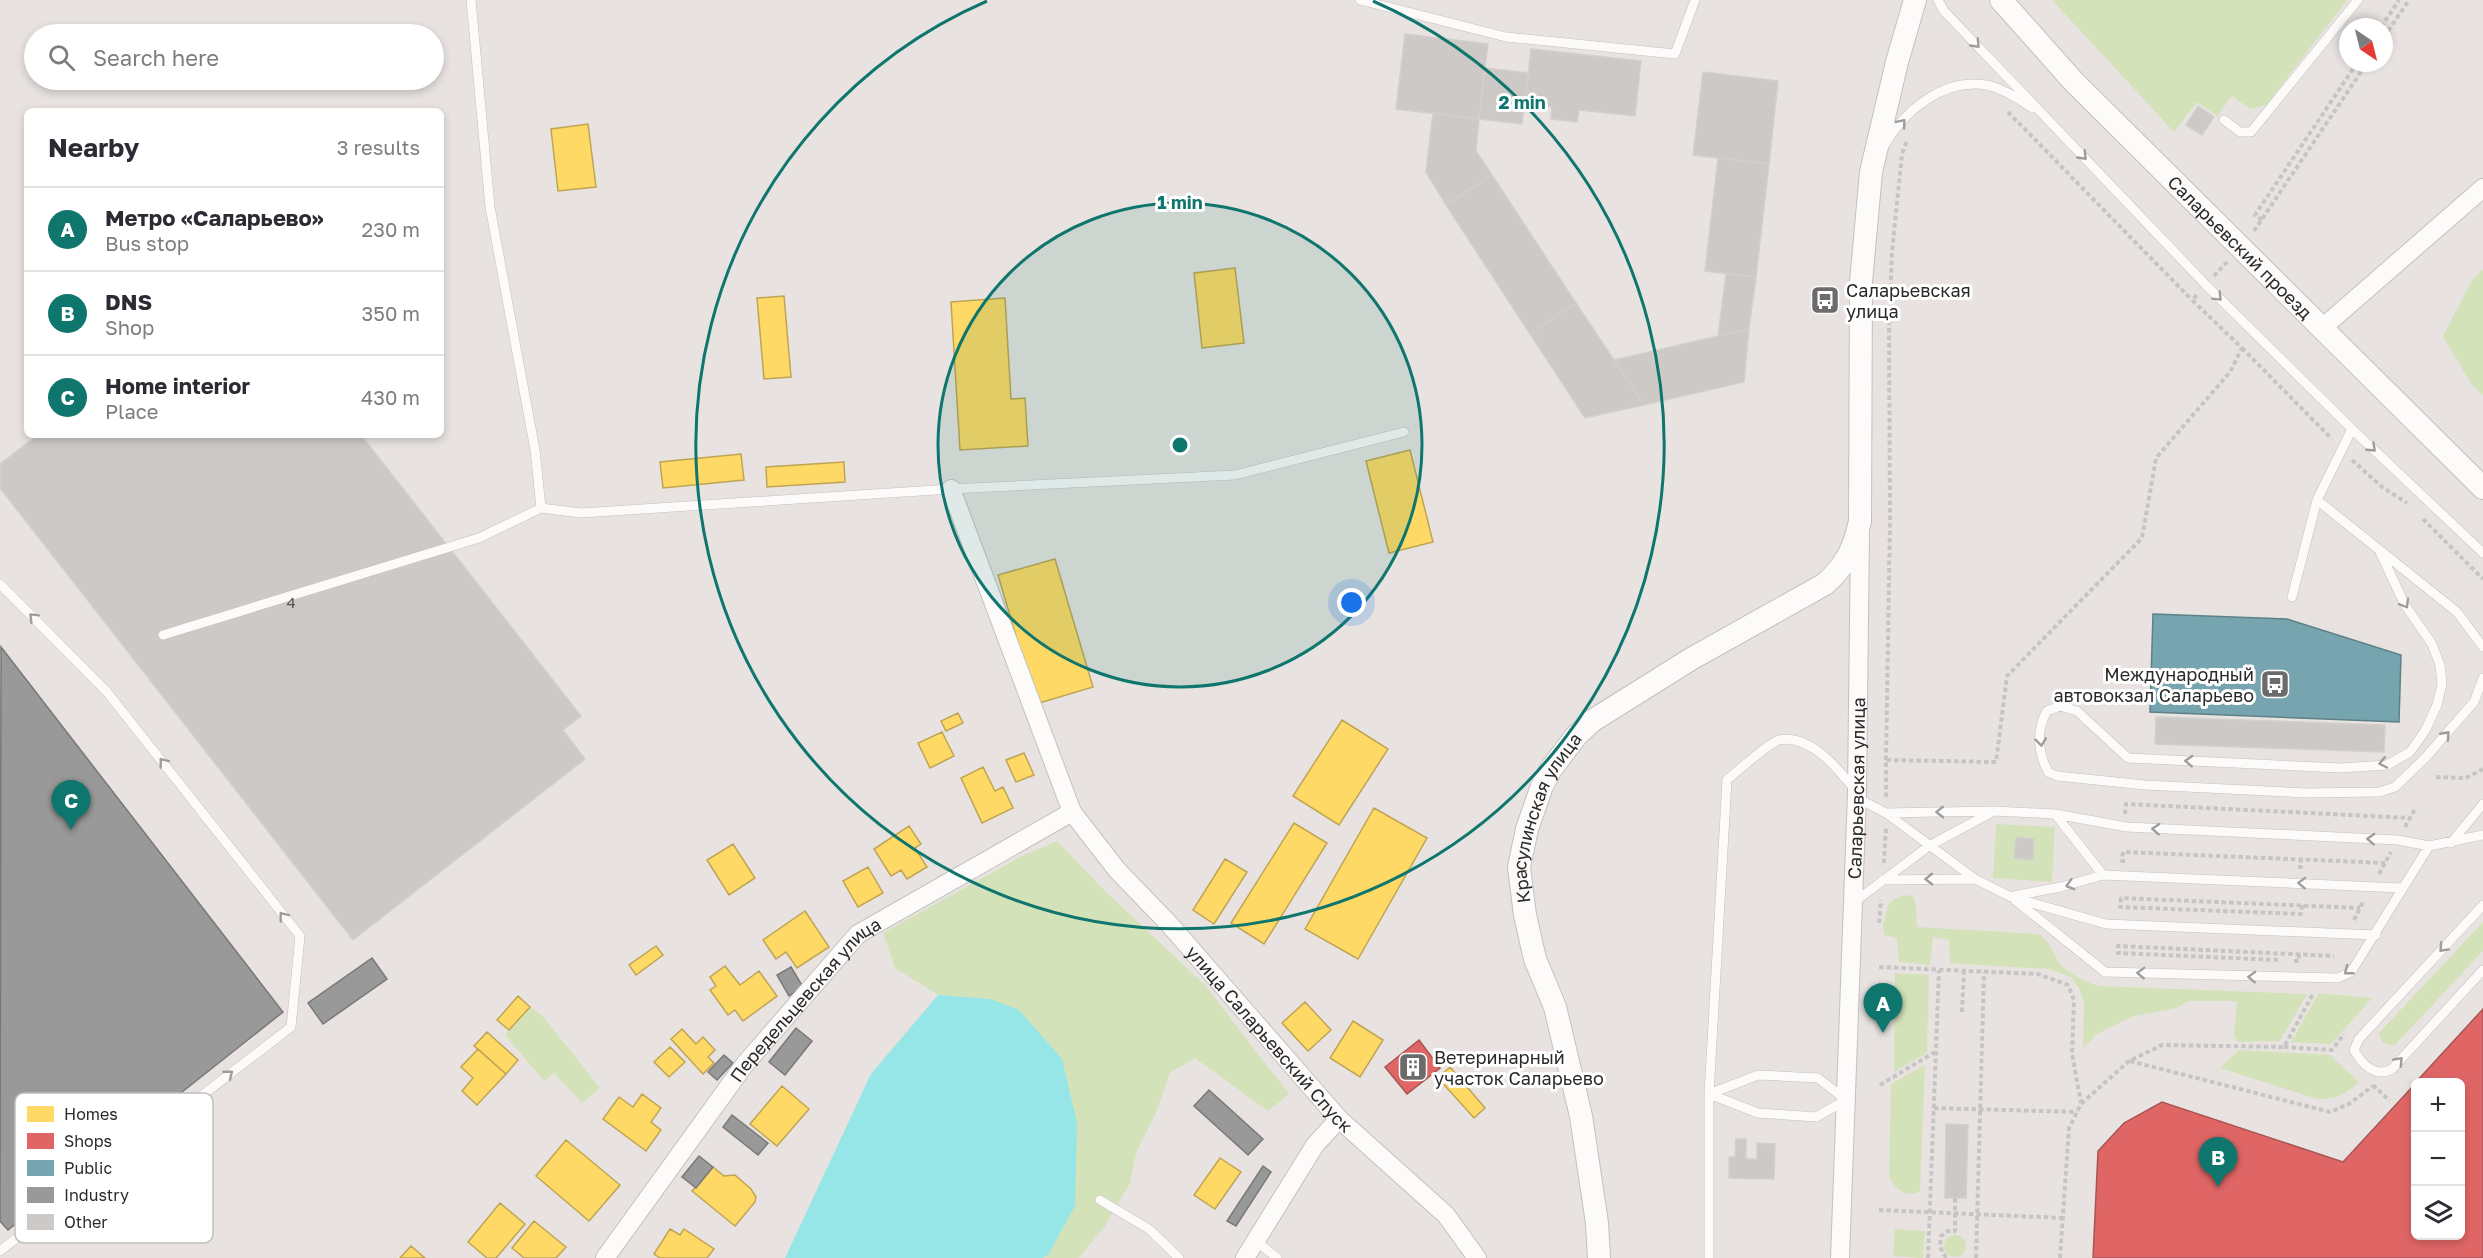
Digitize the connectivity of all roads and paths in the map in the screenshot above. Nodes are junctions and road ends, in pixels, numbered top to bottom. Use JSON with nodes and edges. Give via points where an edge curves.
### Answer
{"nodes":[{"id":1,"x":471,"y":0,"type":"edge"},
{"id":2,"x":1360,"y":0,"type":"edge"},
{"id":3,"x":1695,"y":0,"type":"edge"},
{"id":4,"x":1915,"y":0,"type":"edge"},
{"id":5,"x":1938,"y":0,"type":"edge"},
{"id":6,"x":2001,"y":0,"type":"edge"},
{"id":7,"x":2358,"y":0,"type":"edge"},
{"id":8,"x":2399,"y":0,"type":"edge"},
{"id":9,"x":2409,"y":0,"type":"edge"},
{"id":10,"x":2387,"y":18,"type":"edge"},
{"id":11,"x":2393,"y":24,"type":"edge"},
{"id":12,"x":2351,"y":72,"type":"edge"},
{"id":13,"x":2361,"y":72,"type":"edge"},
{"id":14,"x":2003,"y":108,"type":"dead end"},
{"id":15,"x":2043,"y":113,"type":"junction"},
{"id":16,"x":2224,"y":120,"type":"dead end"},
{"id":17,"x":1908,"y":135,"type":"dead end"},
{"id":18,"x":1871,"y":172,"type":"junction"},
{"id":19,"x":2483,"y":188,"type":"edge"},
{"id":20,"x":2206,"y":285,"type":"junction"},
{"id":21,"x":2192,"y":300,"type":"junction"},
{"id":22,"x":2321,"y":329,"type":"junction"},
{"id":23,"x":2242,"y":348,"type":"junction"},
{"id":24,"x":2352,"y":429,"type":"junction"},
{"id":25,"x":1404,"y":432,"type":"dead end"},
{"id":26,"x":2342,"y":450,"type":"junction"},
{"id":27,"x":2483,"y":488,"type":"edge"},
{"id":28,"x":951,"y":489,"type":"junction"},
{"id":29,"x":2317,"y":500,"type":"junction"},
{"id":30,"x":2409,"y":504,"type":"dead end"},
{"id":31,"x":541,"y":508,"type":"junction"},
{"id":32,"x":2416,"y":512,"type":"dead end"},
{"id":33,"x":1860,"y":521,"type":"junction"},
{"id":34,"x":2380,"y":552,"type":"junction"},
{"id":35,"x":2483,"y":553,"type":"edge"},
{"id":36,"x":2483,"y":579,"type":"edge"},
{"id":37,"x":0,"y":584,"type":"edge"},
{"id":38,"x":2292,"y":597,"type":"dead end"},
{"id":39,"x":163,"y":635,"type":"dead end"},
{"id":40,"x":2483,"y":647,"type":"edge"},
{"id":41,"x":2483,"y":678,"type":"edge"},
{"id":42,"x":1886,"y":760,"type":"junction"},
{"id":43,"x":2483,"y":769,"type":"edge"},
{"id":44,"x":2436,"y":777,"type":"dead end"},
{"id":45,"x":1857,"y":796,"type":"junction"},
{"id":46,"x":2132,"y":804,"type":"dead end"},
{"id":47,"x":2483,"y":804,"type":"edge"},
{"id":48,"x":2415,"y":809,"type":"dead end"},
{"id":49,"x":1994,"y":811,"type":"junction"},
{"id":50,"x":1072,"y":812,"type":"junction"},
{"id":51,"x":1886,"y":813,"type":"junction"},
{"id":52,"x":2055,"y":814,"type":"junction"},
{"id":53,"x":2410,"y":818,"type":"junction"},
{"id":54,"x":2405,"y":828,"type":"dead end"},
{"id":55,"x":2483,"y":835,"type":"edge"},
{"id":56,"x":2451,"y":843,"type":"junction"},
{"id":57,"x":1929,"y":846,"type":"junction"},
{"id":58,"x":2428,"y":846,"type":"junction"},
{"id":59,"x":2129,"y":852,"type":"dead end"},
{"id":60,"x":2391,"y":852,"type":"dead end"},
{"id":61,"x":2385,"y":863,"type":"junction"},
{"id":62,"x":2379,"y":874,"type":"dead end"},
{"id":63,"x":2103,"y":875,"type":"junction"},
{"id":64,"x":1975,"y":879,"type":"junction"},
{"id":65,"x":1883,"y":880,"type":"junction"},
{"id":66,"x":2402,"y":888,"type":"junction"},
{"id":67,"x":2011,"y":897,"type":"junction"},
{"id":68,"x":2366,"y":897,"type":"dead end"},
{"id":69,"x":1853,"y":903,"type":"junction"},
{"id":70,"x":2302,"y":905,"type":"junction"},
{"id":71,"x":2483,"y":905,"type":"edge"},
{"id":72,"x":2360,"y":909,"type":"junction"},
{"id":73,"x":2354,"y":920,"type":"dead end"},
{"id":74,"x":1879,"y":923,"type":"dead end"},
{"id":75,"x":2376,"y":935,"type":"junction"},
{"id":76,"x":2339,"y":947,"type":"dead end"},
{"id":77,"x":2299,"y":954,"type":"junction"},
{"id":78,"x":2334,"y":956,"type":"junction"},
{"id":79,"x":2328,"y":966,"type":"dead end"},
{"id":80,"x":1879,"y":967,"type":"dead end"},
{"id":81,"x":1939,"y":970,"type":"junction"},
{"id":82,"x":2483,"y":970,"type":"edge"},
{"id":83,"x":1964,"y":971,"type":"junction"},
{"id":84,"x":1984,"y":972,"type":"junction"},
{"id":85,"x":2313,"y":994,"type":"dead end"},
{"id":86,"x":1962,"y":1011,"type":"dead end"},
{"id":87,"x":2346,"y":1032,"type":"dead end"},
{"id":88,"x":2284,"y":1047,"type":"junction"},
{"id":89,"x":1936,"y":1052,"type":"junction"},
{"id":90,"x":2129,"y":1061,"type":"junction"},
{"id":91,"x":1880,"y":1085,"type":"dead end"},
{"id":92,"x":2373,"y":1086,"type":"dead end"},
{"id":93,"x":205,"y":1093,"type":"edge"},
{"id":94,"x":1709,"y":1094,"type":"junction"},
{"id":95,"x":1846,"y":1100,"type":"junction"},
{"id":96,"x":2081,"y":1104,"type":"junction"},
{"id":97,"x":1934,"y":1108,"type":"junction"},
{"id":98,"x":1980,"y":1109,"type":"junction"},
{"id":99,"x":2077,"y":1112,"type":"junction"},
{"id":100,"x":1339,"y":1119,"type":"junction"},
{"id":101,"x":1955,"y":1195,"type":"dead end"},
{"id":102,"x":1100,"y":1200,"type":"dead end"},
{"id":103,"x":1879,"y":1210,"type":"dead end"},
{"id":104,"x":1930,"y":1212,"type":"junction"},
{"id":105,"x":1955,"y":1213,"type":"junction"},
{"id":106,"x":1977,"y":1214,"type":"junction"},
{"id":107,"x":2063,"y":1218,"type":"junction"},
{"id":108,"x":15,"y":1239,"type":"edge"},
{"id":109,"x":1255,"y":1240,"type":"junction"},
{"id":110,"x":0,"y":1251,"type":"edge"},
{"id":111,"x":605,"y":1258,"type":"edge"},
{"id":112,"x":1179,"y":1258,"type":"edge"},
{"id":113,"x":1245,"y":1258,"type":"edge"},
{"id":114,"x":1277,"y":1258,"type":"edge"},
{"id":115,"x":1477,"y":1258,"type":"edge"},
{"id":116,"x":1599,"y":1258,"type":"edge"},
{"id":117,"x":1709,"y":1258,"type":"edge"},
{"id":118,"x":1840,"y":1258,"type":"edge"},
{"id":119,"x":1928,"y":1258,"type":"edge"},
{"id":120,"x":1946,"y":1258,"type":"edge"},
{"id":121,"x":1976,"y":1258,"type":"edge"},
{"id":122,"x":2060,"y":1258,"type":"edge"}],
"edges":[{"from":1,"to":31,"type":"lane","via":[[490,207],[535,450]]},
{"from":2,"to":3,"type":"lane","via":[[1506,37],[1675,54]]},
{"from":4,"to":18,"type":"street","name":"Саларьевская улица"},
{"from":5,"to":15,"type":"lane","one_way":true,"via":[[1944,11]]},
{"from":6,"to":22,"type":"street","name":"Саларьевский проезд","via":[[2074,82]]},
{"from":7,"to":16,"type":"lane","via":[[2251,132],[2240,132]]},
{"from":8,"to":10,"type":"path"},
{"from":9,"to":11,"type":"path"},
{"from":12,"to":13,"type":"path","via":[[2255,214],[2262,220]]},
{"from":14,"to":21,"type":"path"},
{"from":18,"to":15,"type":"lane","one_way":true,"via":[[1885,142],[1913,109],[1935,93],[1958,86],[1987,85]]},
{"from":15,"to":20,"type":"lane","one_way":true},
{"from":17,"to":42,"type":"path","via":[[1902,154],[1889,326]]},
{"from":18,"to":33,"type":"street","name":"Саларьевская улица","via":[[1861,282]]},
{"from":19,"to":22,"type":"street"},
{"from":20,"to":21,"type":"path"},
{"from":20,"to":24,"type":"lane","one_way":true},
{"from":21,"to":23,"type":"path"},
{"from":22,"to":27,"type":"street","name":"Саларьевский проезд"},
{"from":23,"to":26,"type":"path"},
{"from":23,"to":42,"type":"path","via":[[2230,372],[2156,458],[2142,538],[2007,676],[1996,762]]},
{"from":24,"to":26,"type":"lane"},
{"from":24,"to":35,"type":"lane","one_way":true},
{"from":25,"to":28,"type":"lane","via":[[1234,475]]},
{"from":26,"to":29,"type":"lane"},
{"from":26,"to":30,"type":"path","via":[[2382,487]]},
{"from":28,"to":31,"type":"lane","via":[[581,513]]},
{"from":28,"to":50,"type":"street","name":"улица Саларьевский Спуск"},
{"from":29,"to":34,"type":"lane"},
{"from":29,"to":38,"type":"lane"},
{"from":31,"to":39,"type":"lane","via":[[479,538]]},
{"from":32,"to":36,"type":"path"},
{"from":33,"to":45,"type":"street","name":"Саларьевская улица"},
{"from":33,"to":116,"type":"street","name":"Красулинская улица","via":[[1855,545],[1837,574],[1825,584],[1691,659],[1576,736],[1551,769],[1531,818],[1519,867],[1525,915],[1535,959],[1556,1007],[1581,1116]]},
{"from":34,"to":40,"type":"lane","via":[[2457,612]]},
{"from":34,"to":41,"type":"lane","one_way":true,"via":[[2440,665],[2442,684],[2437,705],[2410,752],[2387,765],[2340,768],[2128,758],[2077,711],[2060,706],[2047,711],[2040,722],[2039,739],[2048,772],[2145,785],[2226,790],[2380,792],[2395,787],[2454,725],[2474,702]]},
{"from":93,"to":37,"type":"lane","one_way":true,"via":[[291,1027],[300,936],[107,692]]},
{"from":42,"to":51,"type":"path"},
{"from":43,"to":44,"type":"path","via":[[2466,778]]},
{"from":45,"to":51,"type":"lane"},
{"from":45,"to":69,"type":"street","name":"Саларьевская улица"},
{"from":45,"to":94,"type":"lane","via":[[1839,770],[1812,748],[1793,739],[1776,741],[1727,780]]},
{"from":46,"to":53,"type":"path"},
{"from":47,"to":56,"type":"lane"},
{"from":48,"to":53,"type":"path"},
{"from":49,"to":51,"type":"lane","one_way":true},
{"from":49,"to":52,"type":"lane"},
{"from":49,"to":57,"type":"lane"},
{"from":50,"to":100,"type":"street","name":"улица Саларьевский Спуск","via":[[1117,870]]},
{"from":50,"to":111,"type":"street","name":"Передельцевская улица","via":[[858,934],[745,1064]]},
{"from":51,"to":57,"type":"lane"},
{"from":51,"to":65,"type":"path"},
{"from":58,"to":52,"type":"lane","one_way":true,"via":[[2398,840],[2127,827]]},
{"from":52,"to":63,"type":"lane"},
{"from":53,"to":54,"type":"path"},
{"from":55,"to":56,"type":"lane"},
{"from":56,"to":58,"type":"lane"},
{"from":57,"to":64,"type":"lane"},
{"from":57,"to":65,"type":"lane"},
{"from":58,"to":66,"type":"lane"},
{"from":59,"to":61,"type":"path"},
{"from":60,"to":61,"type":"path"},
{"from":61,"to":62,"type":"path"},
{"from":66,"to":63,"type":"lane","one_way":true},
{"from":63,"to":67,"type":"lane","one_way":true},
{"from":64,"to":65,"type":"lane","one_way":true},
{"from":64,"to":67,"type":"lane"},
{"from":65,"to":69,"type":"lane"},
{"from":65,"to":74,"type":"path"},
{"from":66,"to":75,"type":"lane"},
{"from":67,"to":75,"type":"lane","via":[[2106,924]]},
{"from":75,"to":67,"type":"lane","one_way":true,"via":[[2351,972],[2338,978],[2105,972]]},
{"from":68,"to":72,"type":"path"},
{"from":69,"to":95,"type":"street","name":"Саларьевская улица"},
{"from":70,"to":70,"type":"path","via":[[2301,914],[2120,907],[2121,898]]},
{"from":70,"to":72,"type":"path"},
{"from":71,"to":82,"type":"lane","one_way":true,"via":[[2359,1039],[2354,1050],[2358,1057],[2375,1072],[2384,1074],[2392,1069]]},
{"from":72,"to":73,"type":"path"},
{"from":76,"to":78,"type":"path"},
{"from":77,"to":77,"type":"path","via":[[2299,961],[2118,953],[2118,946]]},
{"from":77,"to":78,"type":"path"},
{"from":78,"to":79,"type":"path"},
{"from":80,"to":81,"type":"path"},
{"from":81,"to":83,"type":"path"},
{"from":81,"to":89,"type":"path"},
{"from":83,"to":84,"type":"path"},
{"from":83,"to":86,"type":"path"},
{"from":84,"to":96,"type":"path","via":[[2038,974],[2068,985],[2074,1000],[2072,1054]]},
{"from":84,"to":98,"type":"path"},
{"from":85,"to":88,"type":"path"},
{"from":87,"to":88,"type":"path","via":[[2332,1050]]},
{"from":88,"to":90,"type":"path","via":[[2162,1045]]},
{"from":89,"to":91,"type":"path"},
{"from":89,"to":97,"type":"path"},
{"from":90,"to":92,"type":"path","via":[[2330,1112]]},
{"from":90,"to":96,"type":"path"},
{"from":94,"to":95,"type":"lane","via":[[1758,1113],[1816,1117]]},
{"from":94,"to":95,"type":"lane","via":[[1758,1075],[1818,1078]]},
{"from":94,"to":117,"type":"lane"},
{"from":95,"to":118,"type":"street","name":"Саларьевская улица"},
{"from":96,"to":99,"type":"path"},
{"from":97,"to":98,"type":"path"},
{"from":97,"to":104,"type":"path"},
{"from":98,"to":99,"type":"path"},
{"from":98,"to":106,"type":"path"},
{"from":99,"to":107,"type":"path","via":[[2069,1128]]},
{"from":100,"to":109,"type":"street","via":[[1315,1145]]},
{"from":100,"to":115,"type":"street","name":"улица Саларьевский Спуск","via":[[1446,1215]]},
{"from":101,"to":105,"type":"path"},
{"from":102,"to":112,"type":"lane","via":[[1149,1229]]},
{"from":103,"to":104,"type":"path"},
{"from":104,"to":105,"type":"path"},
{"from":104,"to":119,"type":"path"},
{"from":105,"to":106,"type":"path"},
{"from":105,"to":120,"type":"path","via":[[1955,1231],[1941,1236],[1940,1247]]},
{"from":106,"to":107,"type":"path"},
{"from":106,"to":121,"type":"path"},
{"from":107,"to":122,"type":"path"},
{"from":110,"to":108,"type":"lane","one_way":true},
{"from":109,"to":113,"type":"street"},
{"from":109,"to":114,"type":"lane"}]}
